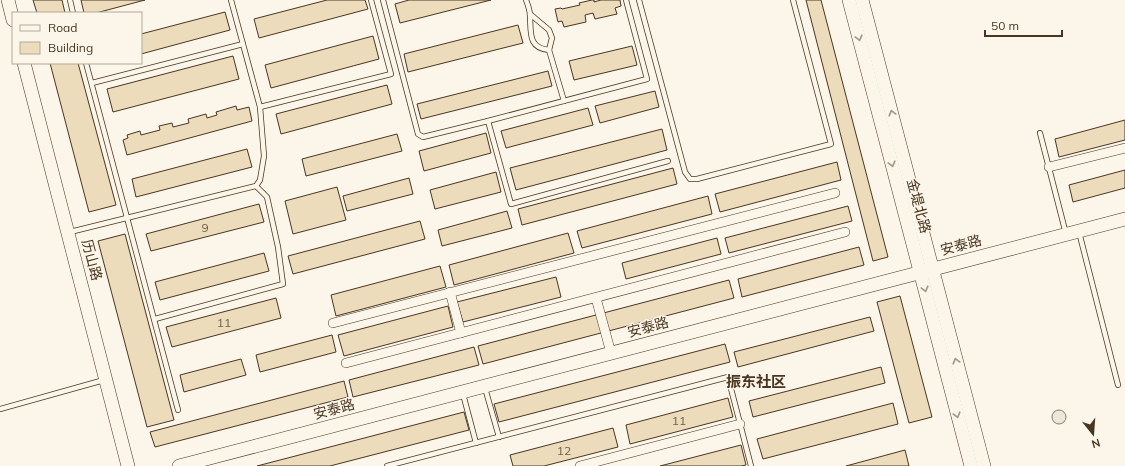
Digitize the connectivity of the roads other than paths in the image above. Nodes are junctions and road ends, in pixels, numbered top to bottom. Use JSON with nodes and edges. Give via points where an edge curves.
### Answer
{"nodes":[{"id":1,"x":8,"y":0,"type":"edge"},
{"id":2,"x":70,"y":0,"type":"edge"},
{"id":3,"x":231,"y":0,"type":"edge"},
{"id":4,"x":371,"y":0,"type":"edge"},
{"id":5,"x":383,"y":0,"type":"edge"},
{"id":6,"x":526,"y":0,"type":"edge"},
{"id":7,"x":626,"y":0,"type":"edge"},
{"id":8,"x":639,"y":0,"type":"edge"},
{"id":9,"x":793,"y":0,"type":"edge"},
{"id":10,"x":849,"y":0,"type":"edge"},
{"id":11,"x":862,"y":0,"type":"edge"},
{"id":12,"x":73,"y":12,"type":"edge"},
{"id":13,"x":530,"y":14,"type":"junction"},
{"id":14,"x":12,"y":16,"type":"edge"},
{"id":15,"x":243,"y":44,"type":"junction"},
{"id":16,"x":549,"y":50,"type":"junction"},
{"id":17,"x":24,"y":64,"type":"edge"},
{"id":18,"x":86,"y":64,"type":"edge"},
{"id":19,"x":92,"y":83,"type":"junction"},
{"id":20,"x":564,"y":101,"type":"junction"},
{"id":21,"x":260,"y":107,"type":"junction"},
{"id":22,"x":488,"y":121,"type":"junction"},
{"id":23,"x":1040,"y":133,"type":"dead end"},
{"id":24,"x":1125,"y":148,"type":"edge"},
{"id":25,"x":668,"y":161,"type":"dead end"},
{"id":26,"x":1049,"y":167,"type":"junction"},
{"id":27,"x":256,"y":186,"type":"junction"},
{"id":28,"x":835,"y":193,"type":"dead end"},
{"id":29,"x":128,"y":218,"type":"junction"},
{"id":30,"x":1125,"y":219,"type":"edge"},
{"id":31,"x":845,"y":232,"type":"dead end"},
{"id":32,"x":68,"y":233,"type":"junction"},
{"id":33,"x":1073,"y":233,"type":"junction"},
{"id":34,"x":926,"y":271,"type":"junction"},
{"id":35,"x":450,"y":292,"type":"junction"},
{"id":36,"x":596,"y":298,"type":"junction"},
{"id":37,"x":155,"y":319,"type":"junction"},
{"id":38,"x":333,"y":323,"type":"dead end"},
{"id":39,"x":461,"y":333,"type":"junction"},
{"id":40,"x":611,"y":353,"type":"junction"},
{"id":41,"x":346,"y":364,"type":"dead end"},
{"id":42,"x":106,"y":380,"type":"junction"},
{"id":43,"x":1118,"y":385,"type":"dead end"},
{"id":44,"x":485,"y":386,"type":"junction"},
{"id":45,"x":462,"y":392,"type":"junction"},
{"id":46,"x":0,"y":409,"type":"edge"},
{"id":47,"x":178,"y":410,"type":"dead end"},
{"id":48,"x":740,"y":424,"type":"junction"},
{"id":49,"x":499,"y":437,"type":"junction"},
{"id":50,"x":476,"y":443,"type":"junction"},
{"id":51,"x":128,"y":466,"type":"edge"},
{"id":52,"x":179,"y":466,"type":"edge"},
{"id":53,"x":387,"y":466,"type":"edge"},
{"id":54,"x":580,"y":466,"type":"edge"},
{"id":55,"x":752,"y":466,"type":"edge"},
{"id":56,"x":970,"y":466,"type":"edge"},
{"id":57,"x":984,"y":466,"type":"edge"}],
"edges":[{"from":1,"to":14,"type":"street"},
{"from":2,"to":12,"type":"lane"},
{"from":3,"to":15,"type":"lane"},
{"from":4,"to":21,"type":"lane","via":[[391,74]]},
{"from":5,"to":22,"type":"lane","via":[[418,134],[424,137]]},
{"from":6,"to":13,"type":"lane"},
{"from":7,"to":20,"type":"lane","via":[[647,79]]},
{"from":8,"to":9,"type":"lane","via":[[685,172],[690,179],[831,144]]},
{"from":10,"to":34,"type":"street","name":"金堤北路","one_way":true},
{"from":34,"to":11,"type":"street","name":"金堤北路","one_way":true},
{"from":13,"to":16,"type":"lane","via":[[549,30],[552,38]]},
{"from":13,"to":16,"type":"lane","via":[[532,42],[541,49]]},
{"from":15,"to":19,"type":"lane"},
{"from":15,"to":21,"type":"lane"},
{"from":16,"to":20,"type":"lane"},
{"from":17,"to":32,"type":"street","name":"历山路"},
{"from":18,"to":19,"type":"lane"},
{"from":19,"to":29,"type":"lane"},
{"from":20,"to":22,"type":"lane"},
{"from":21,"to":27,"type":"lane","via":[[264,156],[260,180]]},
{"from":22,"to":25,"type":"lane","via":[[511,204]]},
{"from":23,"to":26,"type":"lane"},
{"from":24,"to":26,"type":"street"},
{"from":26,"to":33,"type":"lane"},
{"from":27,"to":29,"type":"lane"},
{"from":27,"to":37,"type":"lane","via":[[266,197],[278,247],[283,284]]},
{"from":28,"to":35,"type":"street"},
{"from":29,"to":32,"type":"lane"},
{"from":29,"to":37,"type":"lane"},
{"from":30,"to":33,"type":"street","name":"安泰路"},
{"from":31,"to":36,"type":"street"},
{"from":32,"to":42,"type":"street","name":"历山路"},
{"from":33,"to":34,"type":"street","name":"安泰路"},
{"from":33,"to":43,"type":"lane"},
{"from":34,"to":40,"type":"street","name":"安泰路"},
{"from":34,"to":56,"type":"street","name":"金堤北路","one_way":true},
{"from":57,"to":34,"type":"street","name":"金堤北路","one_way":true},
{"from":35,"to":38,"type":"street"},
{"from":35,"to":39,"type":"street"},
{"from":36,"to":39,"type":"street"},
{"from":36,"to":40,"type":"street"},
{"from":37,"to":47,"type":"lane"},
{"from":39,"to":41,"type":"street"},
{"from":40,"to":44,"type":"street","name":"安泰路"},
{"from":42,"to":46,"type":"lane"},
{"from":42,"to":51,"type":"street","name":"历山路"},
{"from":44,"to":45,"type":"street","name":"安泰路"},
{"from":44,"to":49,"type":"lane"},
{"from":45,"to":50,"type":"lane"},
{"from":45,"to":52,"type":"street","name":"安泰路"},
{"from":48,"to":49,"type":"lane","via":[[728,377]]},
{"from":48,"to":54,"type":"street"},
{"from":48,"to":55,"type":"lane"},
{"from":49,"to":50,"type":"lane"},
{"from":50,"to":53,"type":"lane"}]}
